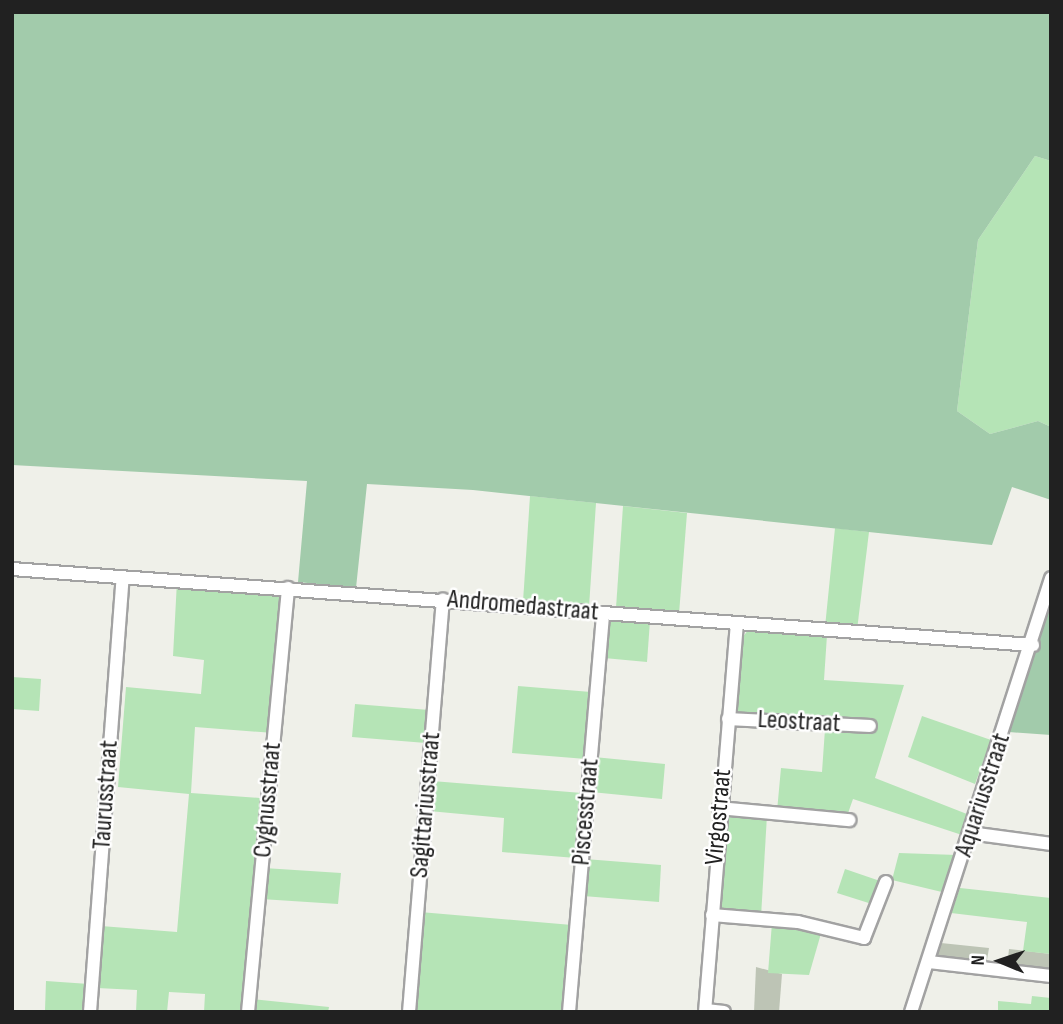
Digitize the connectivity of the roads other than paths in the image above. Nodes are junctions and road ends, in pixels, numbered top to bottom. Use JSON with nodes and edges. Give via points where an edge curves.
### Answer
{"nodes":[{"id":1,"x":12,"y":569,"type":"edge"},
{"id":2,"x":123,"y":578,"type":"junction"},
{"id":3,"x":1051,"y":578,"type":"edge"},
{"id":4,"x":288,"y":588,"type":"junction"},
{"id":5,"x":443,"y":599,"type":"junction"},
{"id":6,"x":603,"y":613,"type":"junction"},
{"id":7,"x":737,"y":624,"type":"junction"},
{"id":8,"x":1033,"y":645,"type":"junction"},
{"id":9,"x":728,"y":719,"type":"junction"},
{"id":10,"x":870,"y":726,"type":"dead end"},
{"id":11,"x":719,"y":808,"type":"junction"},
{"id":12,"x":849,"y":820,"type":"dead end"},
{"id":13,"x":970,"y":833,"type":"junction"},
{"id":14,"x":1051,"y":844,"type":"edge"},
{"id":15,"x":887,"y":882,"type":"dead end"},
{"id":16,"x":712,"y":915,"type":"junction"},
{"id":17,"x":929,"y":961,"type":"junction"},
{"id":18,"x":1051,"y":976,"type":"edge"},
{"id":19,"x":705,"y":1011,"type":"edge"},
{"id":20,"x":90,"y":1012,"type":"edge"},
{"id":21,"x":248,"y":1012,"type":"edge"},
{"id":22,"x":409,"y":1012,"type":"edge"},
{"id":23,"x":569,"y":1012,"type":"edge"},
{"id":24,"x":724,"y":1012,"type":"edge"},
{"id":25,"x":911,"y":1012,"type":"edge"}],
"edges":[{"from":1,"to":2,"type":"street","name":"Andromedastraat"},
{"from":2,"to":4,"type":"street","name":"Andromedastraat"},
{"from":2,"to":20,"type":"street","name":"Taurusstraat"},
{"from":3,"to":8,"type":"street","name":"Aquariusstraat"},
{"from":4,"to":5,"type":"street","name":"Andromedastraat"},
{"from":4,"to":21,"type":"street","name":"Cygnusstraat"},
{"from":5,"to":6,"type":"street","name":"Andromedastraat"},
{"from":5,"to":22,"type":"street","name":"Sagittariusstraat"},
{"from":6,"to":7,"type":"street","name":"Andromedastraat"},
{"from":6,"to":23,"type":"street","name":"Piscesstraat"},
{"from":7,"to":8,"type":"street","name":"Andromedastraat"},
{"from":7,"to":9,"type":"street","name":"Virgostraat"},
{"from":8,"to":13,"type":"street","name":"Aquariusstraat"},
{"from":9,"to":10,"type":"street","name":"Leostraat"},
{"from":9,"to":11,"type":"street","name":"Virgostraat"},
{"from":11,"to":12,"type":"street"},
{"from":11,"to":16,"type":"street","name":"Virgostraat"},
{"from":13,"to":14,"type":"street"},
{"from":13,"to":17,"type":"street","name":"Aquariusstraat"},
{"from":15,"to":16,"type":"street","via":[[864,938],[798,922]]},
{"from":16,"to":19,"type":"street","name":"Virgostraat"},
{"from":17,"to":18,"type":"street"},
{"from":17,"to":25,"type":"street","name":"Aquariusstraat"},
{"from":19,"to":24,"type":"street"}]}
